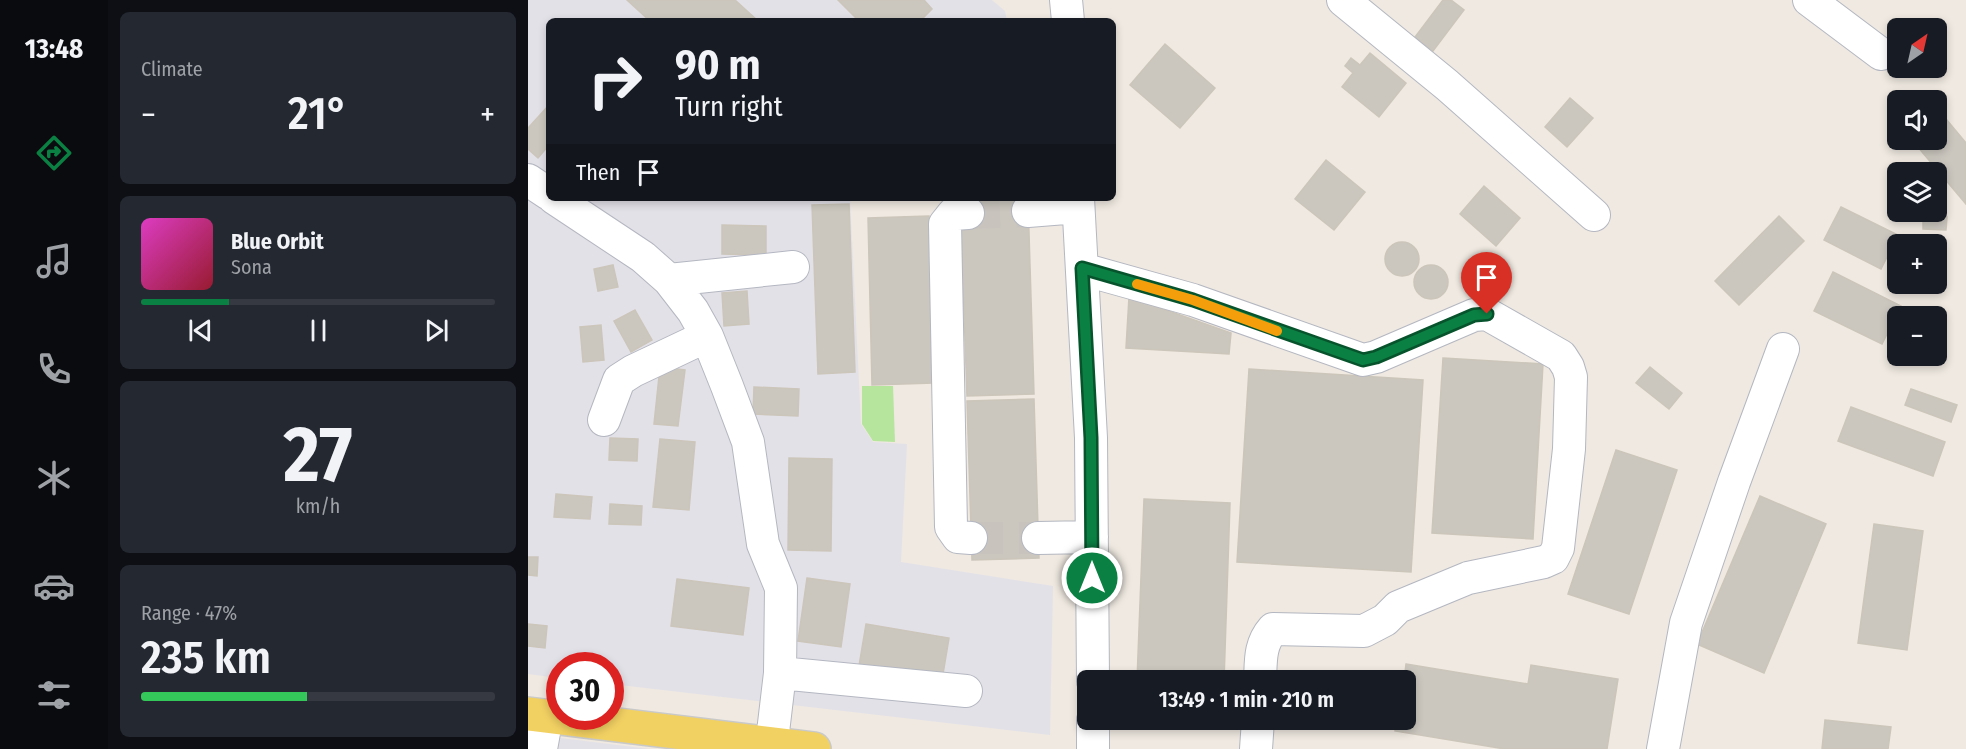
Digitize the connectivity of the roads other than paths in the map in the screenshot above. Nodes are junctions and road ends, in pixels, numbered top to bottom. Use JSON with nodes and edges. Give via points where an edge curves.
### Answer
{"nodes":[{"id":1,"x":1066,"y":0,"type":"edge"},
{"id":2,"x":1343,"y":0,"type":"edge"},
{"id":3,"x":1809,"y":0,"type":"edge"},
{"id":4,"x":1068,"y":18,"type":"edge"},
{"id":5,"x":1881,"y":54,"type":"dead end"},
{"id":6,"x":528,"y":180,"type":"edge"},
{"id":7,"x":546,"y":192,"type":"edge"},
{"id":8,"x":559,"y":201,"type":"edge"},
{"id":9,"x":1078,"y":202,"type":"edge"},
{"id":10,"x":1028,"y":211,"type":"tunnel mouth"},
{"id":11,"x":968,"y":213,"type":"tunnel mouth"},
{"id":12,"x":1594,"y":215,"type":"dead end"},
{"id":13,"x":793,"y":267,"type":"dead end"},
{"id":14,"x":1082,"y":268,"type":"junction"},
{"id":15,"x":669,"y":280,"type":"junction"},
{"id":16,"x":707,"y":336,"type":"junction"},
{"id":17,"x":1783,"y":349,"type":"dead end"},
{"id":18,"x":604,"y":420,"type":"dead end"},
{"id":19,"x":1092,"y":537,"type":"junction"},
{"id":20,"x":971,"y":538,"type":"tunnel mouth"},
{"id":21,"x":1038,"y":538,"type":"tunnel mouth"},
{"id":22,"x":1093,"y":670,"type":"edge"},
{"id":23,"x":1261,"y":670,"type":"edge"},
{"id":24,"x":780,"y":673,"type":"junction"},
{"id":25,"x":966,"y":691,"type":"dead end"},
{"id":26,"x":537,"y":715,"type":"edge"},
{"id":27,"x":1093,"y":730,"type":"edge"},
{"id":28,"x":1257,"y":730,"type":"edge"},
{"id":29,"x":771,"y":746,"type":"edge"},
{"id":30,"x":541,"y":749,"type":"edge"},
{"id":31,"x":814,"y":749,"type":"edge"},
{"id":32,"x":1093,"y":749,"type":"edge"},
{"id":33,"x":1256,"y":749,"type":"edge"},
{"id":34,"x":1663,"y":749,"type":"edge"}],
"edges":[{"from":1,"to":4,"type":"street"},
{"from":2,"to":12,"type":"street","via":[[1447,85]]},
{"from":3,"to":5,"type":"street"},
{"from":6,"to":7,"type":"street"},
{"from":8,"to":15,"type":"street","via":[[643,257]]},
{"from":9,"to":10,"type":"street"},
{"from":9,"to":14,"type":"street"},
{"from":11,"to":20,"type":"street","via":[[953,214],[945,224],[951,527],[958,537]]},
{"from":13,"to":15,"type":"street"},
{"from":14,"to":19,"type":"street"},
{"from":14,"to":23,"type":"street","via":[[1193,300],[1363,360],[1474,315],[1487,314],[1561,356],[1568,367],[1569,449],[1558,548],[1553,558],[1468,578],[1398,607],[1385,620],[1364,631],[1273,629],[1262,648]]},
{"from":15,"to":16,"type":"street"},
{"from":16,"to":18,"type":"street","via":[[620,380]]},
{"from":16,"to":24,"type":"street","via":[[748,442],[763,544],[782,588]]},
{"from":17,"to":34,"type":"street","via":[[1686,623]]},
{"from":19,"to":21,"type":"street"},
{"from":19,"to":22,"type":"street"},
{"from":24,"to":25,"type":"street"},
{"from":24,"to":29,"type":"street"},
{"from":26,"to":29,"type":"main road"},
{"from":26,"to":30,"type":"street"},
{"from":27,"to":32,"type":"street"},
{"from":28,"to":33,"type":"street"},
{"from":29,"to":31,"type":"main road"}]}
